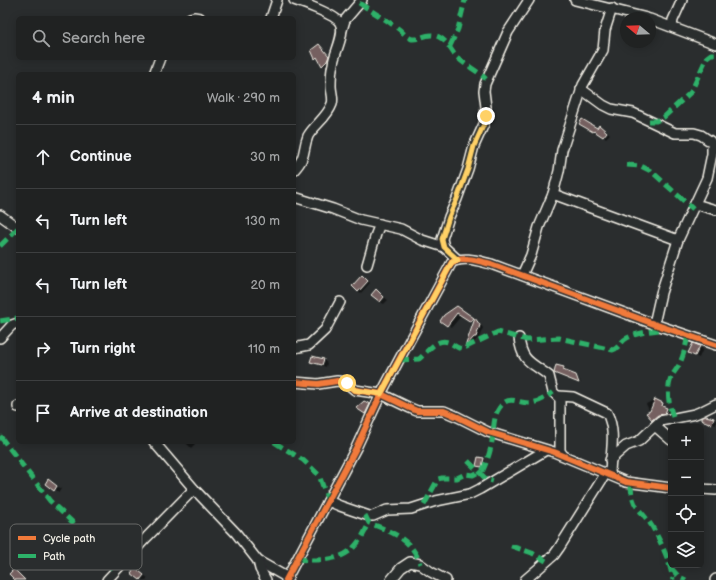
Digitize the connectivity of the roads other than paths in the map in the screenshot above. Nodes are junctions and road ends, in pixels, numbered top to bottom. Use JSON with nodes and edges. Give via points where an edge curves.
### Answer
{"nodes":[{"id":1,"x":277,"y":0,"type":"edge"},
{"id":2,"x":294,"y":0,"type":"edge"},
{"id":3,"x":362,"y":0,"type":"edge"},
{"id":4,"x":528,"y":0,"type":"edge"},
{"id":5,"x":575,"y":0,"type":"edge"},
{"id":6,"x":682,"y":0,"type":"edge"},
{"id":7,"x":612,"y":8,"type":"junction"},
{"id":8,"x":627,"y":12,"type":"edge"},
{"id":9,"x":272,"y":16,"type":"edge"},
{"id":10,"x":656,"y":20,"type":"edge"},
{"id":11,"x":672,"y":26,"type":"junction"},
{"id":12,"x":342,"y":30,"type":"junction"},
{"id":13,"x":716,"y":44,"type":"edge"},
{"id":14,"x":159,"y":60,"type":"edge"},
{"id":15,"x":155,"y":72,"type":"edge"},
{"id":16,"x":581,"y":89,"type":"junction"},
{"id":17,"x":296,"y":167,"type":"edge"},
{"id":18,"x":553,"y":194,"type":"junction"},
{"id":19,"x":296,"y":198,"type":"edge"},
{"id":20,"x":696,"y":204,"type":"junction"},
{"id":21,"x":716,"y":210,"type":"edge"},
{"id":22,"x":0,"y":215,"type":"edge"},
{"id":23,"x":380,"y":224,"type":"junction"},
{"id":24,"x":16,"y":227,"type":"edge"},
{"id":25,"x":678,"y":240,"type":"junction"},
{"id":26,"x":444,"y":247,"type":"junction"},
{"id":27,"x":458,"y":260,"type":"junction"},
{"id":28,"x":367,"y":265,"type":"dead end"},
{"id":29,"x":522,"y":275,"type":"junction"},
{"id":30,"x":340,"y":302,"type":"dead end"},
{"id":31,"x":16,"y":324,"type":"edge"},
{"id":32,"x":654,"y":324,"type":"junction"},
{"id":33,"x":0,"y":338,"type":"edge"},
{"id":34,"x":519,"y":338,"type":"dead end"},
{"id":35,"x":716,"y":345,"type":"edge"},
{"id":36,"x":296,"y":348,"type":"edge"},
{"id":37,"x":296,"y":382,"type":"edge"},
{"id":38,"x":381,"y":394,"type":"junction"},
{"id":39,"x":559,"y":396,"type":"junction"},
{"id":40,"x":716,"y":404,"type":"edge"},
{"id":41,"x":655,"y":426,"type":"junction"},
{"id":42,"x":668,"y":437,"type":"edge"},
{"id":43,"x":156,"y":444,"type":"edge"},
{"id":44,"x":546,"y":450,"type":"junction"},
{"id":45,"x":563,"y":455,"type":"junction"},
{"id":46,"x":610,"y":460,"type":"junction"},
{"id":47,"x":608,"y":474,"type":"junction"},
{"id":48,"x":668,"y":488,"type":"edge"},
{"id":49,"x":194,"y":489,"type":"junction"},
{"id":50,"x":704,"y":489,"type":"edge"},
{"id":51,"x":716,"y":490,"type":"edge"},
{"id":52,"x":328,"y":501,"type":"junction"},
{"id":53,"x":142,"y":542,"type":"edge"},
{"id":54,"x":258,"y":561,"type":"junction"},
{"id":55,"x":116,"y":570,"type":"edge"},
{"id":56,"x":287,"y":579,"type":"edge"},
{"id":57,"x":107,"y":580,"type":"edge"},
{"id":58,"x":266,"y":580,"type":"edge"},
{"id":59,"x":391,"y":580,"type":"edge"},
{"id":60,"x":446,"y":580,"type":"edge"},
{"id":61,"x":525,"y":580,"type":"edge"}],
"edges":[{"from":1,"to":9,"type":"street"},
{"from":2,"to":12,"type":"street","via":[[337,19]]},
{"from":3,"to":12,"type":"street","via":[[345,20]]},
{"from":4,"to":26,"type":"street","via":[[508,32],[487,78],[484,91],[484,124],[449,217],[442,239]]},
{"from":5,"to":7,"type":"street","via":[[601,8]]},
{"from":6,"to":11,"type":"street"},
{"from":7,"to":8,"type":"street"},
{"from":7,"to":16,"type":"street","via":[[605,30],[603,50]]},
{"from":10,"to":11,"type":"street"},
{"from":11,"to":13,"type":"street"},
{"from":12,"to":17,"type":"street","via":[[333,64],[332,102],[324,117],[308,136],[303,158]]},
{"from":14,"to":15,"type":"street"},
{"from":16,"to":18,"type":"street","via":[[562,150]]},
{"from":16,"to":20,"type":"street","via":[[611,109],[633,113],[675,133],[694,133],[710,141],[712,149],[707,178]]},
{"from":18,"to":25,"type":"street"},
{"from":18,"to":29,"type":"street"},
{"from":19,"to":23,"type":"street"},
{"from":20,"to":21,"type":"street"},
{"from":20,"to":25,"type":"street"},
{"from":22,"to":24,"type":"street"},
{"from":23,"to":26,"type":"street","via":[[401,229],[422,240]]},
{"from":23,"to":28,"type":"street"},
{"from":25,"to":32,"type":"street"},
{"from":26,"to":27,"type":"street"},
{"from":27,"to":29,"type":"street","via":[[475,260]]},
{"from":27,"to":38,"type":"street","via":[[452,262]]},
{"from":29,"to":32,"type":"street"},
{"from":30,"to":36,"type":"street","via":[[325,330],[310,345]]},
{"from":31,"to":33,"type":"street"},
{"from":32,"to":35,"type":"street"},
{"from":34,"to":39,"type":"street","via":[[522,354],[549,376],[553,392]]},
{"from":37,"to":38,"type":"street","via":[[318,384],[341,381],[355,390]]},
{"from":38,"to":44,"type":"street","via":[[417,411],[444,412],[488,432]]},
{"from":38,"to":52,"type":"street"},
{"from":39,"to":45,"type":"street","via":[[560,451]]},
{"from":39,"to":46,"type":"street","via":[[573,397],[607,413],[613,444]]},
{"from":40,"to":41,"type":"street","via":[[695,414],[663,420]]},
{"from":41,"to":42,"type":"street"},
{"from":41,"to":46,"type":"street","via":[[639,441],[626,446]]},
{"from":43,"to":49,"type":"street"},
{"from":44,"to":45,"type":"street"},
{"from":44,"to":52,"type":"street","via":[[475,492],[411,509],[387,510],[369,516]]},
{"from":45,"to":47,"type":"street"},
{"from":46,"to":47,"type":"street"},
{"from":47,"to":48,"type":"street","via":[[626,482]]},
{"from":47,"to":61,"type":"street","via":[[554,555]]},
{"from":49,"to":53,"type":"street"},
{"from":49,"to":54,"type":"street","via":[[236,533]]},
{"from":50,"to":51,"type":"street"},
{"from":52,"to":56,"type":"street"},
{"from":54,"to":56,"type":"street"},
{"from":54,"to":58,"type":"street"},
{"from":55,"to":57,"type":"street"},
{"from":59,"to":60,"type":"street","via":[[410,562],[420,564]]}]}
